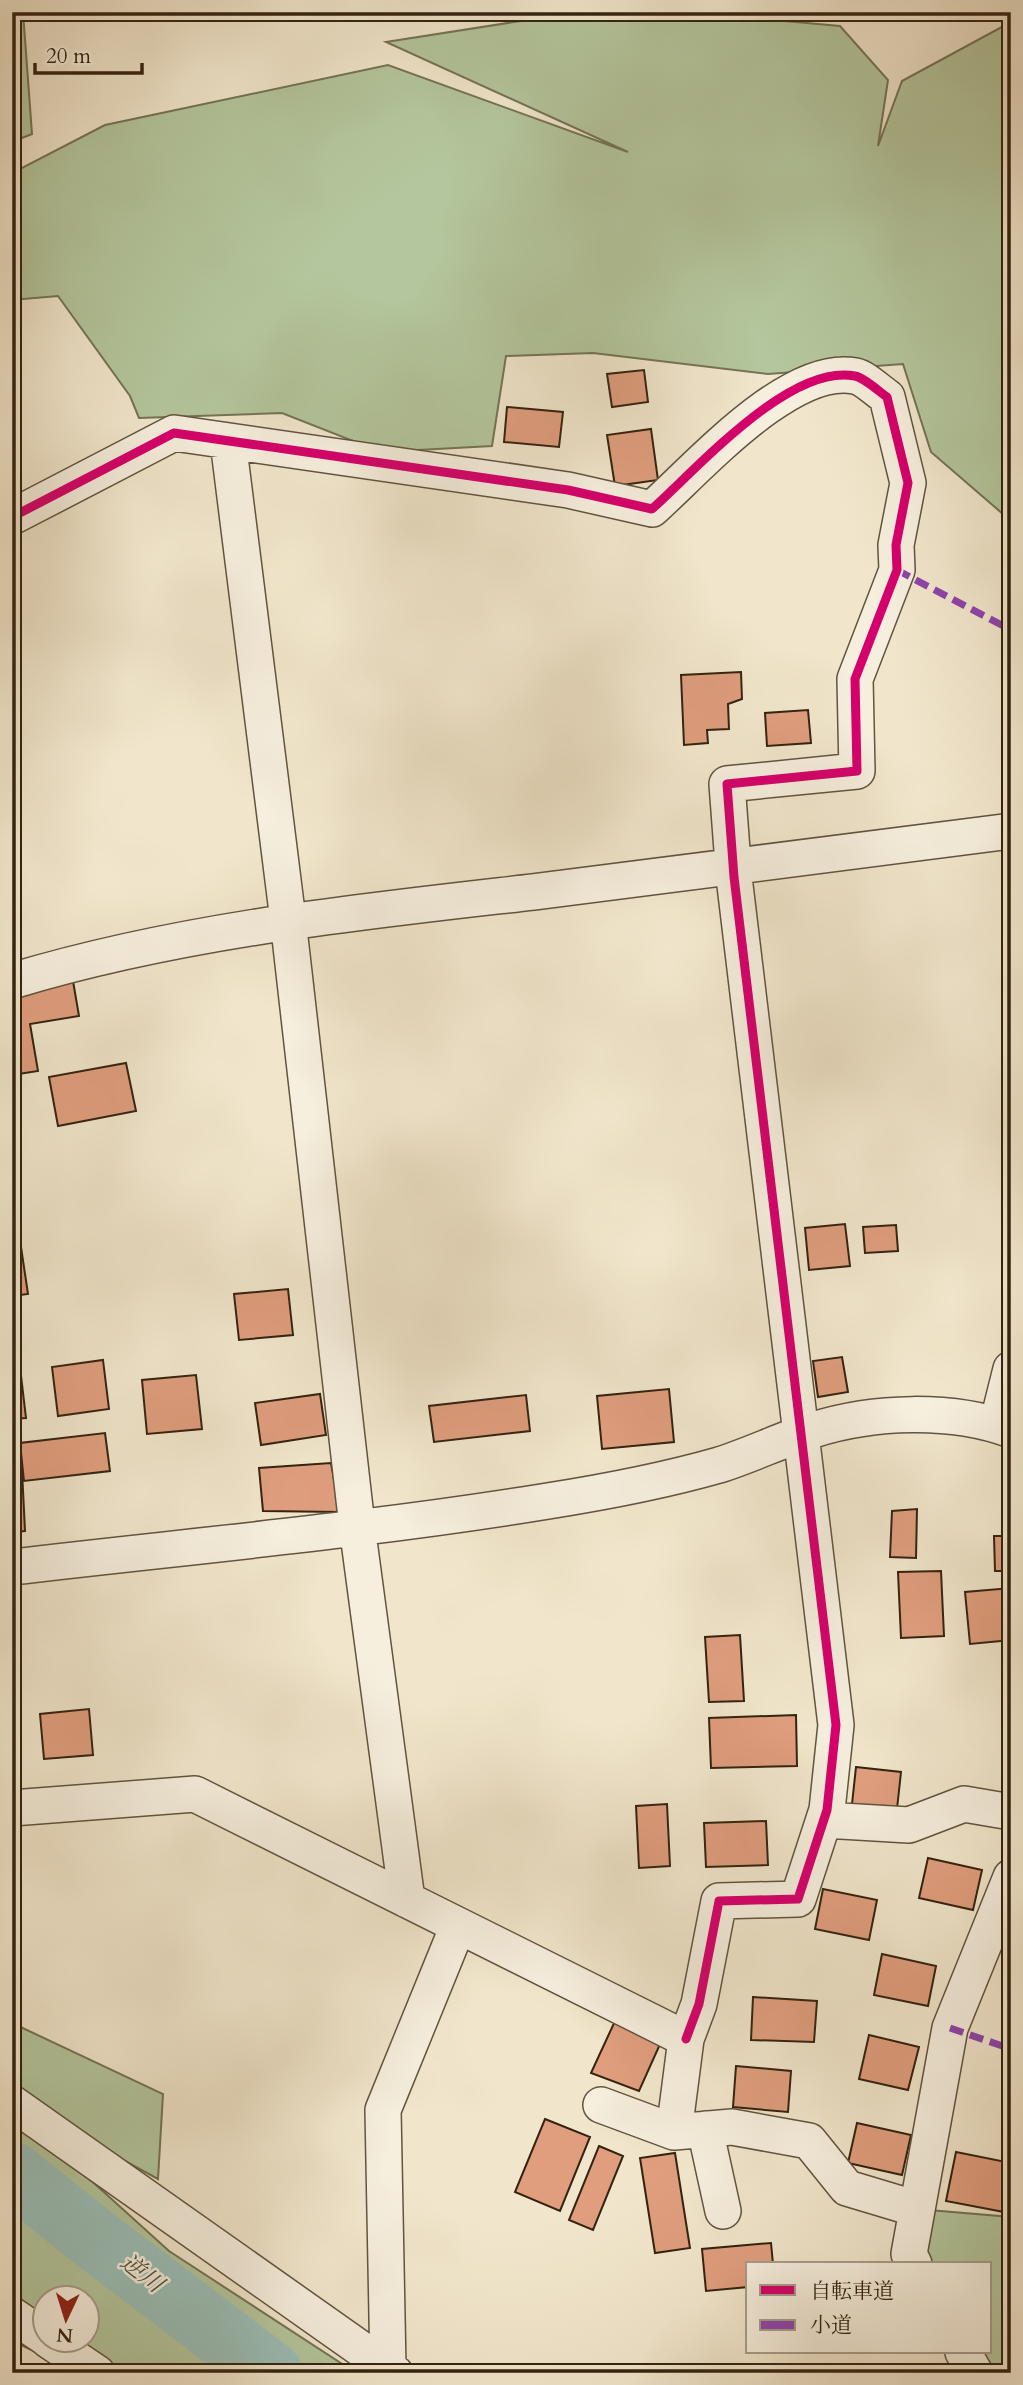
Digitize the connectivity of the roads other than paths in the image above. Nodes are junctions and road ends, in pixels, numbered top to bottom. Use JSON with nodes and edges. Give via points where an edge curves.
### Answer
{"nodes":[{"id":1,"x":228,"y":441,"type":"junction"},
{"id":2,"x":12,"y":517,"type":"edge"},
{"id":3,"x":1011,"y":831,"type":"edge"},
{"id":4,"x":733,"y":868,"type":"junction"},
{"id":5,"x":288,"y":920,"type":"junction"},
{"id":6,"x":12,"y":981,"type":"edge"},
{"id":7,"x":1011,"y":1369,"type":"edge"},
{"id":8,"x":1004,"y":1428,"type":"edge"},
{"id":9,"x":799,"y":1434,"type":"junction"},
{"id":10,"x":357,"y":1526,"type":"junction"},
{"id":11,"x":12,"y":1567,"type":"edge"},
{"id":12,"x":12,"y":1808,"type":"edge"},
{"id":13,"x":1011,"y":1812,"type":"edge"},
{"id":14,"x":824,"y":1821,"type":"junction"},
{"id":15,"x":1011,"y":1877,"type":"edge"},
{"id":16,"x":407,"y":1900,"type":"junction"},
{"id":17,"x":458,"y":1926,"type":"junction"},
{"id":18,"x":687,"y":2039,"type":"junction"},
{"id":19,"x":12,"y":2103,"type":"edge"},
{"id":20,"x":601,"y":2105,"type":"dead end"},
{"id":21,"x":690,"y":2130,"type":"junction"},
{"id":22,"x":917,"y":2209,"type":"junction"},
{"id":23,"x":723,"y":2211,"type":"dead end"},
{"id":24,"x":913,"y":2262,"type":"edge"},
{"id":25,"x":12,"y":2315,"type":"edge"},
{"id":26,"x":32,"y":2329,"type":"edge"},
{"id":27,"x":69,"y":2354,"type":"edge"},
{"id":28,"x":964,"y":2354,"type":"edge"},
{"id":29,"x":392,"y":2370,"type":"edge"},
{"id":30,"x":97,"y":2373,"type":"edge"},
{"id":31,"x":975,"y":2373,"type":"edge"}],
"edges":[{"from":1,"to":2,"type":"street","via":[[174,433]]},
{"from":1,"to":4,"type":"street","via":[[568,490],[652,509],[775,398],[818,378],[856,376],[887,397],[908,483],[896,545],[897,570],[855,679],[857,771],[727,784]]},
{"from":1,"to":5,"type":"street"},
{"from":3,"to":4,"type":"street"},
{"from":4,"to":5,"type":"street"},
{"from":4,"to":9,"type":"street"},
{"from":5,"to":6,"type":"street","via":[[62,966]]},
{"from":5,"to":10,"type":"street"},
{"from":7,"to":8,"type":"street"},
{"from":8,"to":9,"type":"street","via":[[937,1416],[881,1416]]},
{"from":9,"to":10,"type":"street","via":[[720,1465],[618,1489]]},
{"from":9,"to":14,"type":"street","via":[[836,1725]]},
{"from":10,"to":11,"type":"street"},
{"from":10,"to":16,"type":"street"},
{"from":12,"to":16,"type":"street","via":[[195,1794]]},
{"from":13,"to":14,"type":"street","via":[[964,1804],[909,1825]]},
{"from":14,"to":18,"type":"street","via":[[798,1899],[719,1901],[699,2004]]},
{"from":15,"to":22,"type":"street","via":[[950,2028]]},
{"from":16,"to":17,"type":"street"},
{"from":17,"to":18,"type":"street"},
{"from":17,"to":29,"type":"street","via":[[383,2110]]},
{"from":18,"to":21,"type":"street"},
{"from":19,"to":29,"type":"street"},
{"from":20,"to":21,"type":"street"},
{"from":21,"to":22,"type":"street","via":[[732,2127],[809,2141],[847,2188]]},
{"from":21,"to":23,"type":"street"},
{"from":22,"to":24,"type":"street","via":[[909,2254]]},
{"from":25,"to":26,"type":"street"},
{"from":27,"to":30,"type":"street"},
{"from":28,"to":31,"type":"street"}]}
